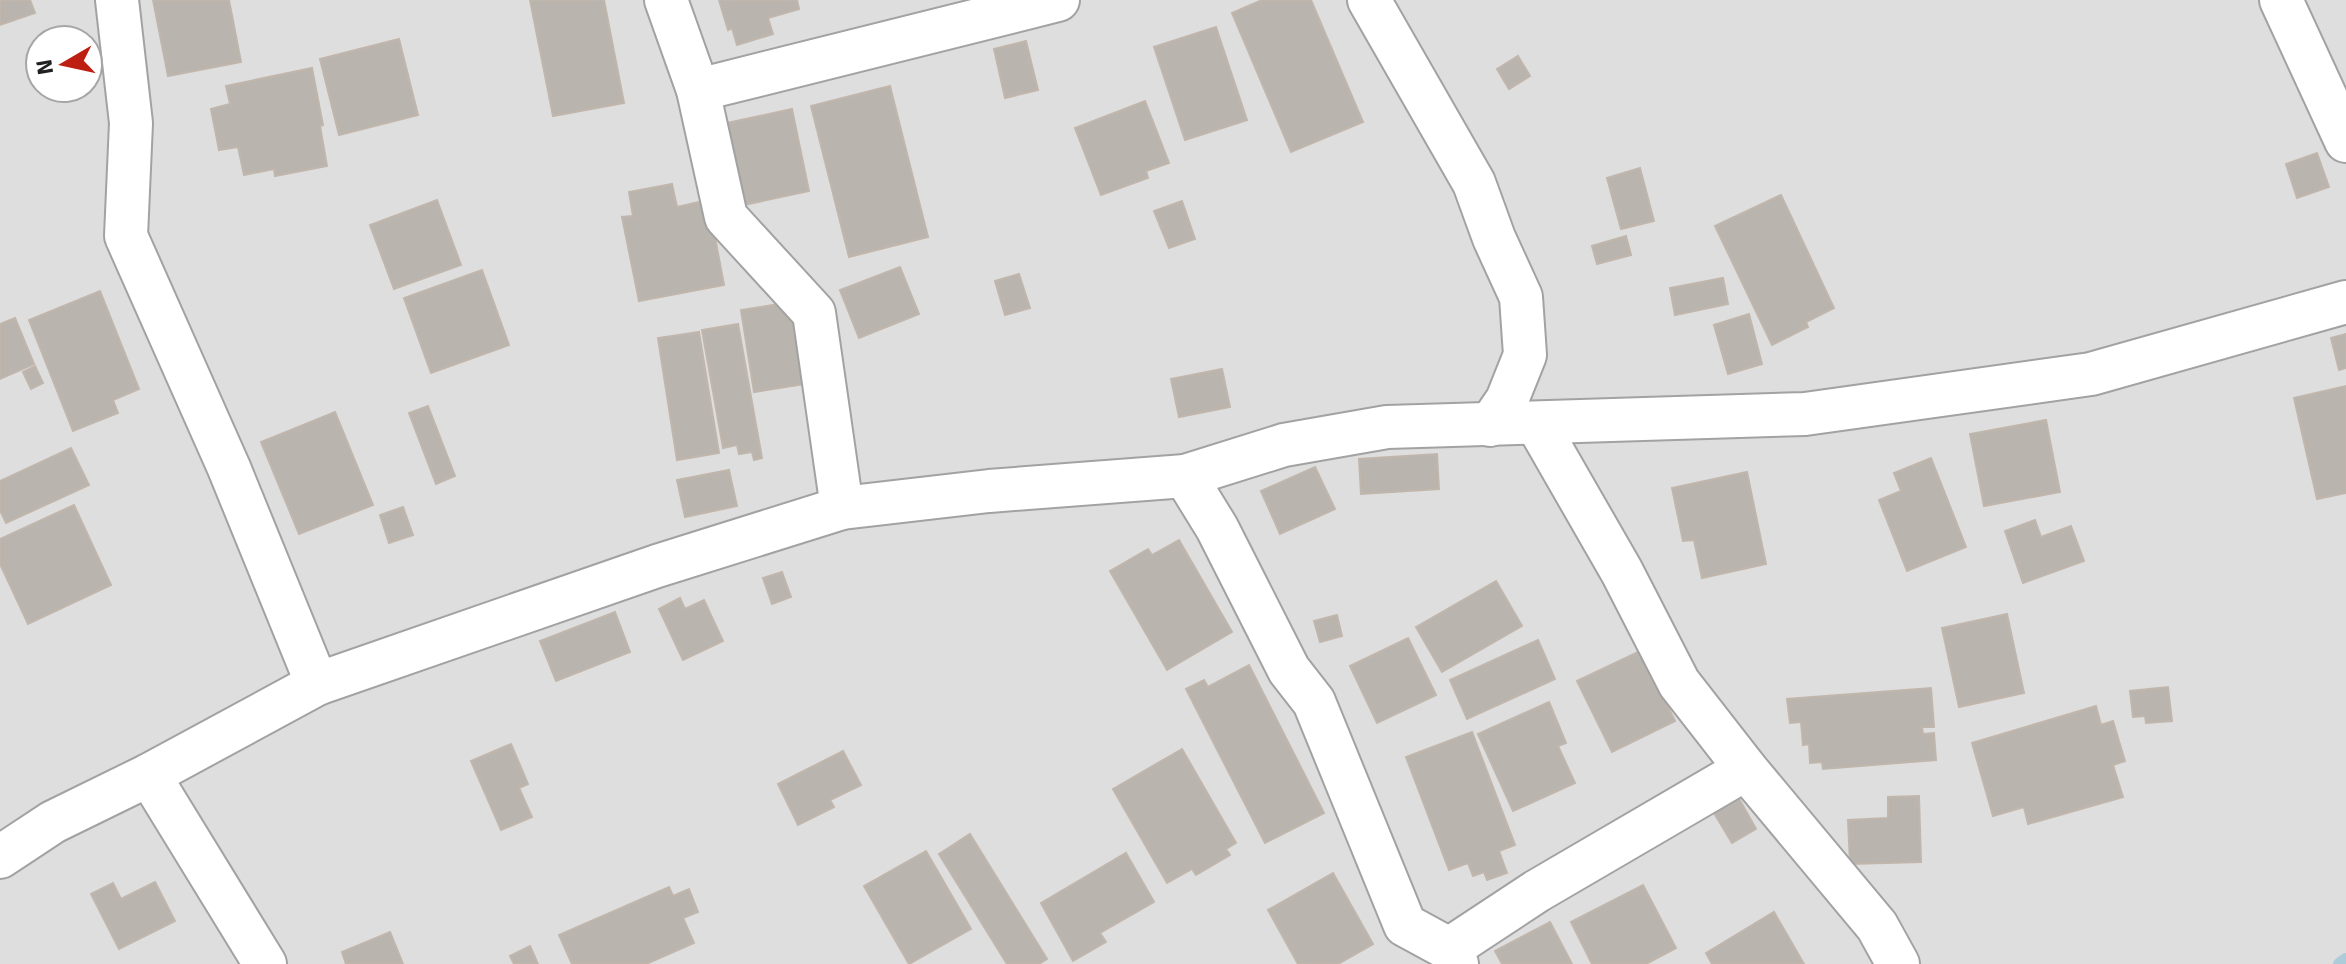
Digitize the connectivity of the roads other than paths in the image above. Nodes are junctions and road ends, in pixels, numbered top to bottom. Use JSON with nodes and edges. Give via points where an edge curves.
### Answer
{"nodes":[{"id":1,"x":117,"y":0,"type":"edge"},
{"id":2,"x":666,"y":0,"type":"edge"},
{"id":3,"x":1058,"y":0,"type":"edge"},
{"id":4,"x":1369,"y":0,"type":"edge"},
{"id":5,"x":2281,"y":0,"type":"edge"},
{"id":6,"x":698,"y":90,"type":"junction"},
{"id":7,"x":2346,"y":141,"type":"edge"},
{"id":8,"x":2346,"y":302,"type":"edge"},
{"id":9,"x":1537,"y":424,"type":"junction"},
{"id":10,"x":1490,"y":425,"type":"junction"},
{"id":11,"x":1185,"y":476,"type":"junction"},
{"id":12,"x":842,"y":508,"type":"junction"},
{"id":13,"x":317,"y":684,"type":"junction"},
{"id":14,"x":1746,"y":769,"type":"junction"},
{"id":15,"x":149,"y":775,"type":"junction"},
{"id":16,"x":0,"y":857,"type":"edge"},
{"id":17,"x":1453,"y":957,"type":"edge"},
{"id":18,"x":265,"y":964,"type":"edge"},
{"id":19,"x":1898,"y":964,"type":"edge"}],
"edges":[{"from":1,"to":13,"type":"street","via":[[131,123],[126,236]]},
{"from":2,"to":6,"type":"street"},
{"from":3,"to":6,"type":"street"},
{"from":4,"to":10,"type":"street","via":[[1474,183],[1521,297],[1525,355]]},
{"from":5,"to":7,"type":"street"},
{"from":6,"to":12,"type":"street","via":[[726,217],[814,313]]},
{"from":8,"to":9,"type":"street","via":[[2091,374],[1805,414]]},
{"from":9,"to":10,"type":"street"},
{"from":9,"to":14,"type":"street","via":[[1679,683]]},
{"from":10,"to":11,"type":"street","via":[[1387,427],[1284,445]]},
{"from":11,"to":12,"type":"street"},
{"from":11,"to":17,"type":"street","via":[[1289,670],[1314,702],[1405,925]]},
{"from":12,"to":13,"type":"street"},
{"from":13,"to":15,"type":"street"},
{"from":14,"to":17,"type":"street","via":[[1537,891]]},
{"from":14,"to":19,"type":"street","via":[[1877,926]]},
{"from":15,"to":16,"type":"street","via":[[53,822]]},
{"from":15,"to":18,"type":"street"}]}
